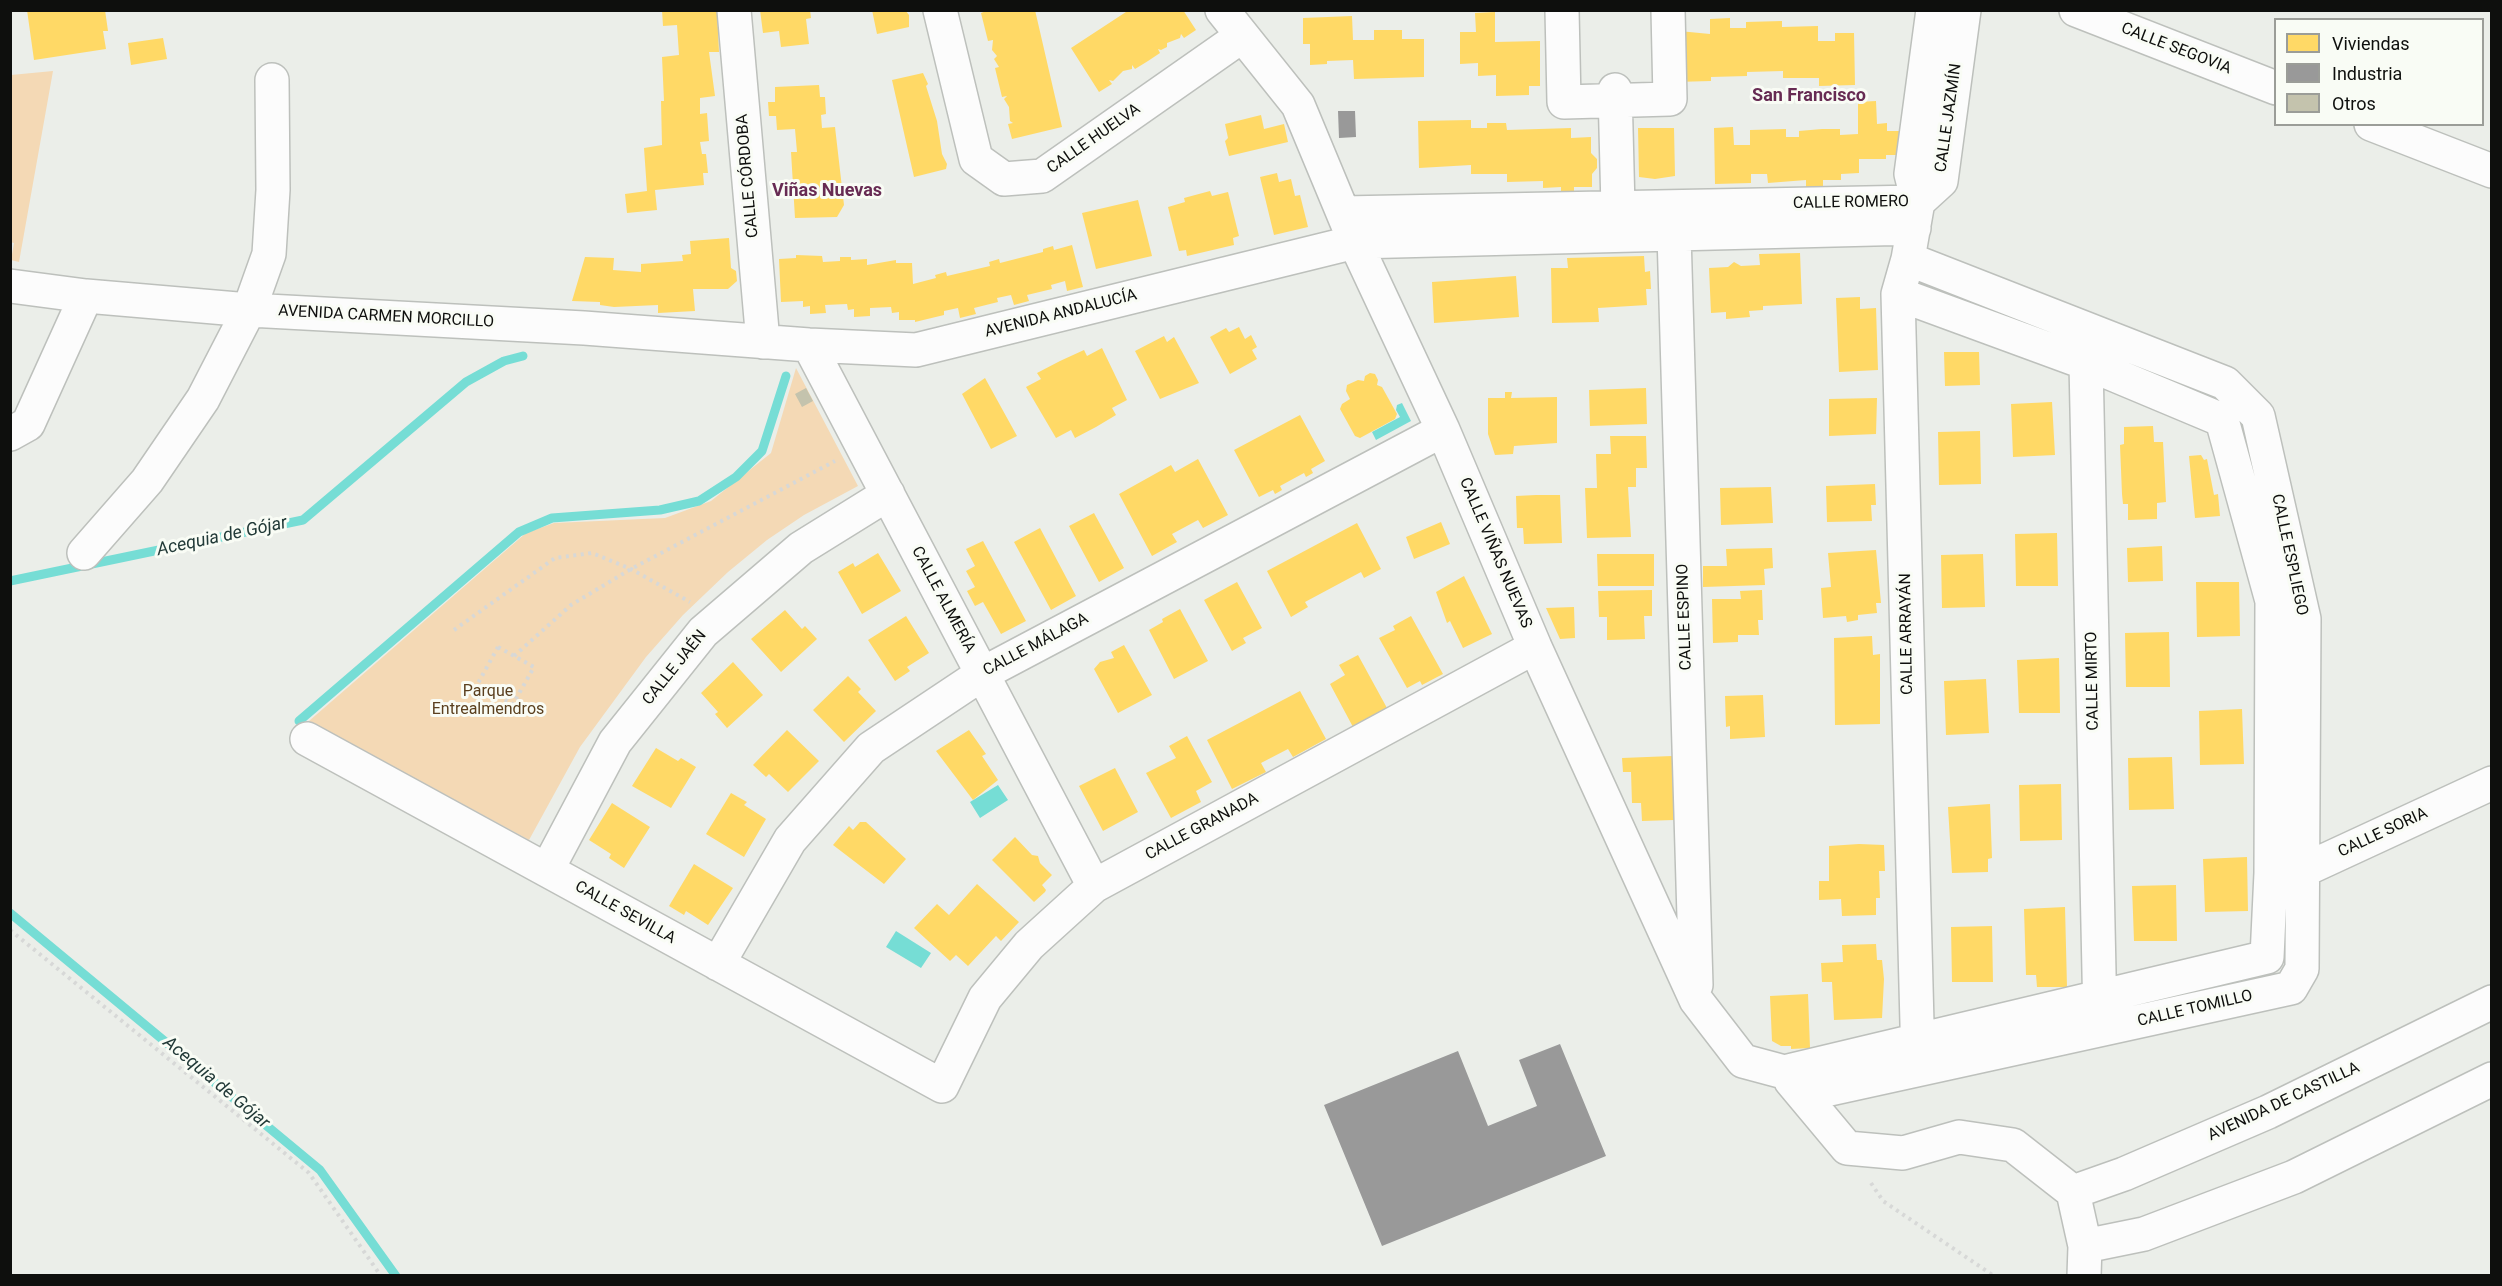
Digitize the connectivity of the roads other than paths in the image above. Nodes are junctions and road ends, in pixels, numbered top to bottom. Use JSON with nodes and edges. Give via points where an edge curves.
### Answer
{"nodes":[{"id":1,"x":734,"y":10,"type":"edge"},
{"id":2,"x":940,"y":10,"type":"edge"},
{"id":3,"x":1222,"y":10,"type":"edge"},
{"id":4,"x":1562,"y":10,"type":"edge"},
{"id":5,"x":1668,"y":10,"type":"edge"},
{"id":6,"x":1933,"y":10,"type":"edge"},
{"id":7,"x":1964,"y":10,"type":"edge"},
{"id":8,"x":2076,"y":10,"type":"edge"},
{"id":9,"x":1242,"y":36,"type":"junction"},
{"id":10,"x":272,"y":80,"type":"dead end"},
{"id":11,"x":2274,"y":87,"type":"edge"},
{"id":12,"x":1615,"y":96,"type":"junction"},
{"id":13,"x":2376,"y":126,"type":"edge"},
{"id":14,"x":2492,"y":171,"type":"edge"},
{"id":15,"x":1618,"y":208,"type":"junction"},
{"id":16,"x":1349,"y":227,"type":"junction"},
{"id":17,"x":1913,"y":230,"type":"junction"},
{"id":18,"x":1674,"y":234,"type":"junction"},
{"id":19,"x":10,"y":286,"type":"edge"},
{"id":20,"x":1898,"y":294,"type":"junction"},
{"id":21,"x":86,"y":296,"type":"junction"},
{"id":22,"x":249,"y":310,"type":"junction"},
{"id":23,"x":2094,"y":332,"type":"junction"},
{"id":24,"x":763,"y":342,"type":"junction"},
{"id":25,"x":809,"y":345,"type":"junction"},
{"id":26,"x":2086,"y":363,"type":"junction"},
{"id":27,"x":1443,"y":430,"type":"junction"},
{"id":28,"x":10,"y":434,"type":"edge"},
{"id":29,"x":888,"y":494,"type":"junction"},
{"id":30,"x":84,"y":553,"type":"dead end"},
{"id":31,"x":1535,"y":647,"type":"junction"},
{"id":32,"x":982,"y":674,"type":"junction"},
{"id":33,"x":308,"y":739,"type":"dead end"},
{"id":34,"x":2492,"y":783,"type":"edge"},
{"id":35,"x":547,"y":870,"type":"junction"},
{"id":36,"x":2304,"y":870,"type":"junction"},
{"id":37,"x":2271,"y":873,"type":"junction"},
{"id":38,"x":1094,"y":886,"type":"junction"},
{"id":39,"x":2267,"y":957,"type":"joint"},
{"id":40,"x":718,"y":964,"type":"junction"},
{"id":41,"x":2291,"y":988,"type":"joint"},
{"id":42,"x":2100,"y":998,"type":"junction"},
{"id":43,"x":1696,"y":1000,"type":"junction"},
{"id":44,"x":2492,"y":1002,"type":"edge"},
{"id":45,"x":2100,"y":1030,"type":"junction"},
{"id":46,"x":1918,"y":1055,"type":"junction"},
{"id":47,"x":2492,"y":1079,"type":"edge"},
{"id":48,"x":1794,"y":1084,"type":"junction"},
{"id":49,"x":942,"y":1086,"type":"joint"},
{"id":50,"x":2073,"y":1192,"type":"junction"},
{"id":51,"x":2085,"y":1261,"type":"edge"}],
"edges":[{"from":1,"to":24,"type":"street","name":"CALLE CÓRDOBA"},
{"from":2,"to":9,"type":"street","name":"CALLE HUELVA","via":[[976,159],[1005,179],[1042,176]]},
{"from":3,"to":9,"type":"street","name":"CALLE VIÑAS NUEVAS"},
{"from":4,"to":12,"type":"street","via":[[1564,102]]},
{"from":5,"to":12,"type":"street","via":[[1670,99]]},
{"from":6,"to":17,"type":"street","name":"CALLE JAZMÍN","via":[[1911,174]]},
{"from":7,"to":17,"type":"street","name":"CALLE JAZMÍN","via":[[1941,181]]},
{"from":8,"to":11,"type":"street","name":"CALLE SEGOVIA"},
{"from":9,"to":16,"type":"street","name":"CALLE VIÑAS NUEVAS","via":[[1298,105]]},
{"from":10,"to":22,"type":"street","via":[[269,254]]},
{"from":12,"to":15,"type":"street"},
{"from":13,"to":14,"type":"street"},
{"from":15,"to":16,"type":"street","name":"CALLE ROMERO"},
{"from":15,"to":17,"type":"street","name":"CALLE ROMERO"},
{"from":16,"to":18,"type":"street","name":"CALLE ROMERO"},
{"from":16,"to":25,"type":"street","name":"AVENIDA ANDALUCÍA","via":[[915,350]]},
{"from":16,"to":27,"type":"street","name":"CALLE VIÑAS NUEVAS"},
{"from":17,"to":18,"type":"street","name":"CALLE ROMERO"},
{"from":17,"to":20,"type":"street","name":"CALLE ARRAYÁN"},
{"from":17,"to":23,"type":"street","name":"CALLE ESPLIEGO"},
{"from":18,"to":43,"type":"street","name":"CALLE ESPINO"},
{"from":19,"to":21,"type":"street","name":"AVENIDA CARMEN MORCILLO"},
{"from":20,"to":26,"type":"street","name":"CALLE ESPLIEGO"},
{"from":20,"to":46,"type":"street","name":"CALLE ARRAYÁN"},
{"from":21,"to":22,"type":"street","name":"AVENIDA CARMEN MORCILLO"},
{"from":21,"to":28,"type":"street","via":[[28,424]]},
{"from":22,"to":24,"type":"street","name":"AVENIDA CARMEN MORCILLO"},
{"from":22,"to":30,"type":"street","via":[[203,399],[147,481]]},
{"from":23,"to":26,"type":"street"},
{"from":23,"to":36,"type":"street","name":"CALLE ESPLIEGO","via":[[2225,383],[2258,416],[2304,619]]},
{"from":24,"to":25,"type":"street","name":"AVENIDA ANDALUCÍA"},
{"from":25,"to":29,"type":"street","name":"CALLE ALMERÍA"},
{"from":26,"to":37,"type":"street","name":"CALLE ESPLIEGO","via":[[2222,420],[2272,601]]},
{"from":26,"to":42,"type":"street","name":"CALLE MIRTO"},
{"from":27,"to":31,"type":"street","name":"CALLE VIÑAS NUEVAS"},
{"from":27,"to":32,"type":"street","name":"CALLE MÁLAGA"},
{"from":29,"to":32,"type":"street","name":"CALLE ALMERÍA"},
{"from":29,"to":35,"type":"street","name":"CALLE JAÉN","via":[[801,548],[703,632],[615,742]]},
{"from":31,"to":38,"type":"street","name":"CALLE GRANADA"},
{"from":31,"to":43,"type":"street","name":"CALLE VIÑAS NUEVAS"},
{"from":32,"to":38,"type":"street","name":"CALLE ALMERÍA"},
{"from":32,"to":40,"type":"street","name":"CALLE MÁLAGA","via":[[871,748],[790,840]]},
{"from":33,"to":35,"type":"street","name":"CALLE SEVILLA"},
{"from":34,"to":36,"type":"street","name":"CALLE SORIA"},
{"from":35,"to":40,"type":"street","name":"CALLE SEVILLA"},
{"from":36,"to":37,"type":"street","name":"CALLE SORIA"},
{"from":36,"to":41,"type":"street","name":"CALLE ESPLIEGO","via":[[2302,969]]},
{"from":37,"to":39,"type":"street","name":"CALLE ESPLIEGO"},
{"from":38,"to":49,"type":"street","name":"CALLE GRANADA","via":[[1029,945],[985,998]]},
{"from":39,"to":42,"type":"street","name":"CALLE TOMILLO"},
{"from":40,"to":49,"type":"street","name":"CALLE SEVILLA"},
{"from":41,"to":45,"type":"street","name":"CALLE TOMILLO"},
{"from":42,"to":45,"type":"street"},
{"from":42,"to":46,"type":"street","name":"CALLE TOMILLO"},
{"from":43,"to":48,"type":"street","name":"CALLE VIÑAS NUEVAS","via":[[1743,1060]]},
{"from":44,"to":50,"type":"street","name":"AVENIDA DE CASTILLA","via":[[2268,1112]]},
{"from":45,"to":46,"type":"street","name":"CALLE TOMILLO"},
{"from":46,"to":48,"type":"street","name":"CALLE TOMILLO"},
{"from":47,"to":51,"type":"street","via":[[2294,1177],[2144,1234]]},
{"from":48,"to":50,"type":"street","via":[[1847,1148],[1903,1153],[1959,1137],[2013,1145]]},
{"from":50,"to":51,"type":"street"}]}
